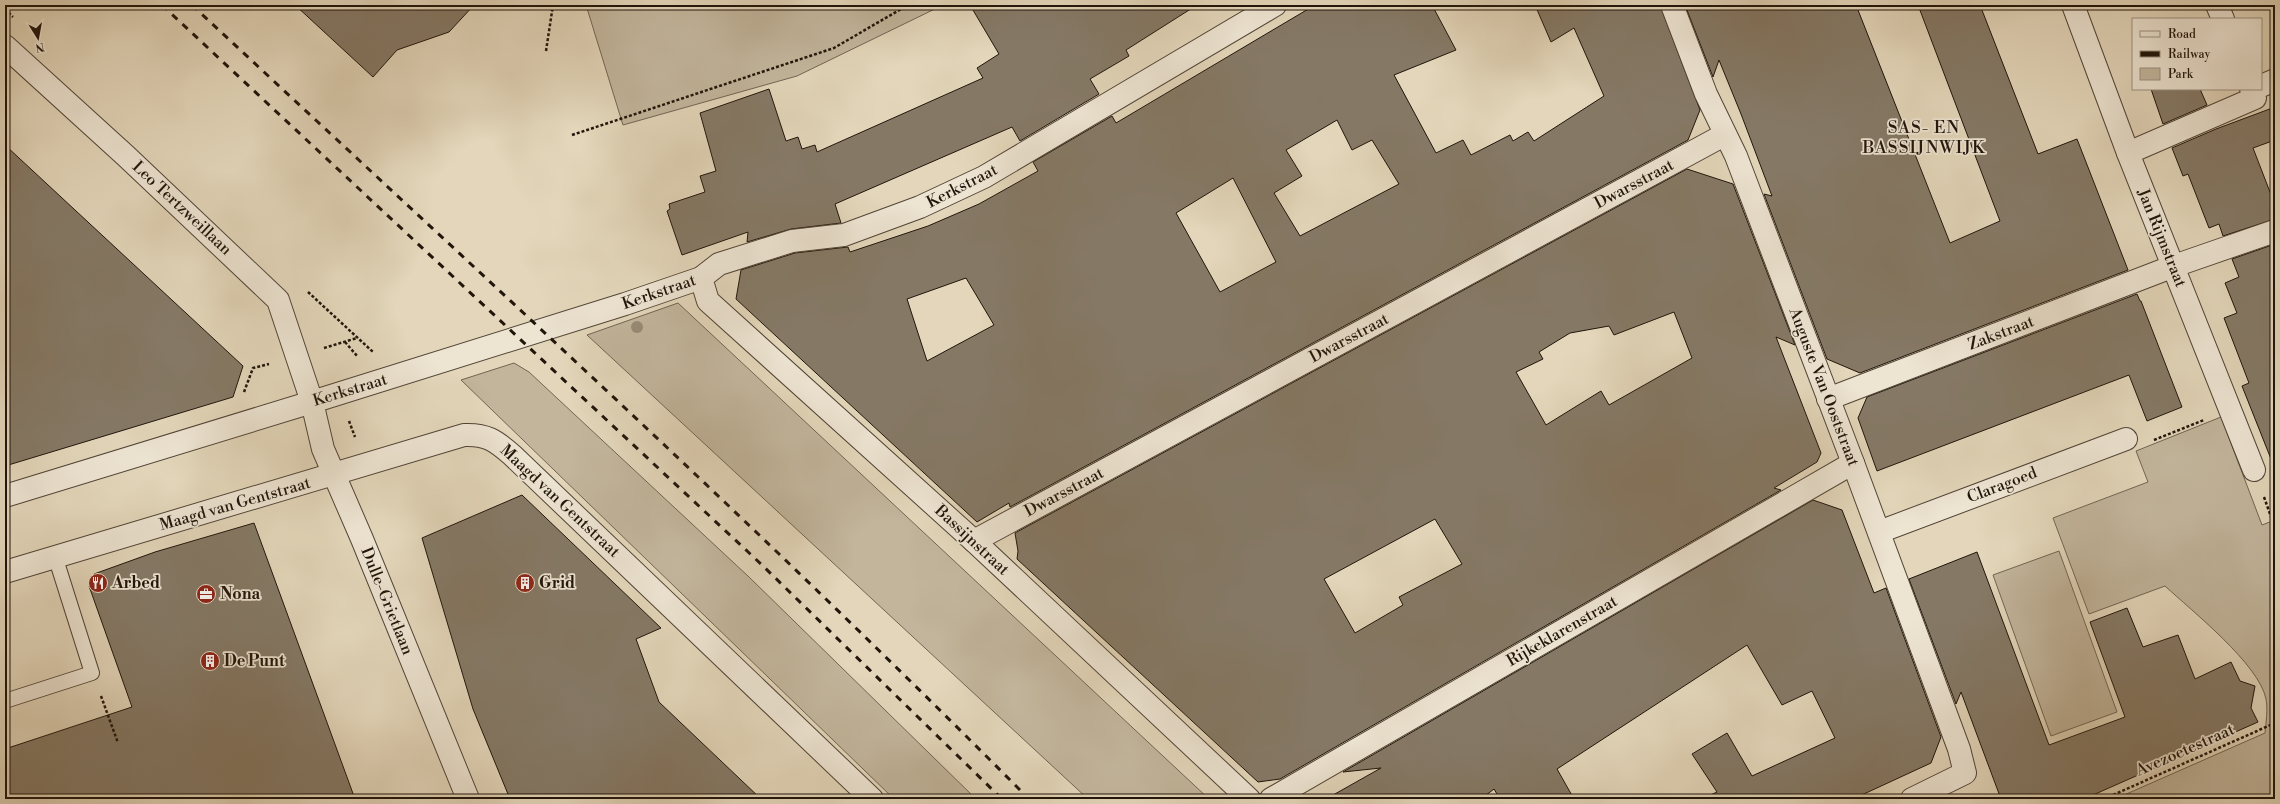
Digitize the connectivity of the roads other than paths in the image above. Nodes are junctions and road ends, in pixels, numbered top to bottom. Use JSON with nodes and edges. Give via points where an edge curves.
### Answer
{"nodes":[{"id":1,"x":1275,"y":5,"type":"edge"},
{"id":2,"x":1672,"y":5,"type":"edge"},
{"id":3,"x":2073,"y":5,"type":"edge"},
{"id":4,"x":2217,"y":5,"type":"edge"},
{"id":5,"x":2223,"y":18,"type":"edge"},
{"id":6,"x":5,"y":46,"type":"edge"},
{"id":7,"x":2275,"y":80,"type":"edge"},
{"id":8,"x":2262,"y":86,"type":"edge"},
{"id":9,"x":2254,"y":90,"type":"edge"},
{"id":10,"x":1724,"y":135,"type":"junction"},
{"id":11,"x":2128,"y":153,"type":"junction"},
{"id":12,"x":2275,"y":231,"type":"edge"},
{"id":13,"x":2174,"y":266,"type":"junction"},
{"id":14,"x":701,"y":278,"type":"junction"},
{"id":15,"x":1828,"y":399,"type":"junction"},
{"id":16,"x":312,"y":402,"type":"junction"},
{"id":17,"x":2126,"y":439,"type":"road end"},
{"id":18,"x":1853,"y":463,"type":"junction"},
{"id":19,"x":2254,"y":470,"type":"dead end"},
{"id":20,"x":334,"y":475,"type":"junction"},
{"id":21,"x":5,"y":496,"type":"edge"},
{"id":22,"x":1879,"y":532,"type":"junction"},
{"id":23,"x":974,"y":541,"type":"junction"},
{"id":24,"x":55,"y":556,"type":"junction"},
{"id":25,"x":5,"y":572,"type":"edge"},
{"id":26,"x":5,"y":701,"type":"edge"},
{"id":27,"x":468,"y":799,"type":"edge"},
{"id":28,"x":872,"y":799,"type":"edge"},
{"id":29,"x":1249,"y":799,"type":"edge"},
{"id":30,"x":1271,"y":799,"type":"edge"},
{"id":31,"x":1912,"y":799,"type":"edge"}],
"edges":[{"from":1,"to":14,"type":"street","name":"Kerkstraat","via":[[984,177],[920,207],[844,235],[792,241],[719,264]]},
{"from":2,"to":10,"type":"street","name":"Auguste Van Ooststraat"},
{"from":3,"to":11,"type":"street","name":"Jan Rijmstraat"},
{"from":4,"to":5,"type":"street"},
{"from":6,"to":16,"type":"street","name":"Leo Tertzweillaan","via":[[278,300]]},
{"from":7,"to":8,"type":"street"},
{"from":9,"to":11,"type":"street","via":[[2255,98]]},
{"from":10,"to":15,"type":"street","name":"Auguste Van Ooststraat","via":[[1736,156]]},
{"from":10,"to":23,"type":"street","name":"Dwarsstraat"},
{"from":11,"to":13,"type":"street","name":"Jan Rijmstraat"},
{"from":12,"to":13,"type":"street","name":"Zakstraat"},
{"from":13,"to":15,"type":"street","name":"Zakstraat"},
{"from":13,"to":19,"type":"street","name":"Jan Rijmstraat"},
{"from":14,"to":16,"type":"street","name":"Kerkstraat"},
{"from":14,"to":23,"type":"street","name":"Bassijnstraat","via":[[708,301]]},
{"from":15,"to":18,"type":"street","name":"Auguste Van Ooststraat"},
{"from":16,"to":20,"type":"street","name":"Dulle-Grietlaan","via":[[323,449]]},
{"from":16,"to":21,"type":"street","name":"Kerkstraat"},
{"from":17,"to":22,"type":"street","name":"Claragoed"},
{"from":18,"to":22,"type":"street","name":"Auguste Van Ooststraat"},
{"from":18,"to":30,"type":"street","name":"Rijkeklarenstraat"},
{"from":20,"to":24,"type":"street","name":"Maagd van Gentstraat"},
{"from":20,"to":27,"type":"street","name":"Dulle-Grietlaan"},
{"from":20,"to":28,"type":"street","name":"Maagd van Gentstraat","via":[[464,435],[480,435],[497,442]]},
{"from":22,"to":31,"type":"street","name":"Auguste Van Ooststraat","via":[[1959,749],[1965,773]]},
{"from":23,"to":29,"type":"street","name":"Bassijnstraat"},
{"from":24,"to":25,"type":"street","name":"Maagd van Gentstraat"},
{"from":24,"to":26,"type":"lane","via":[[92,673]]}]}
